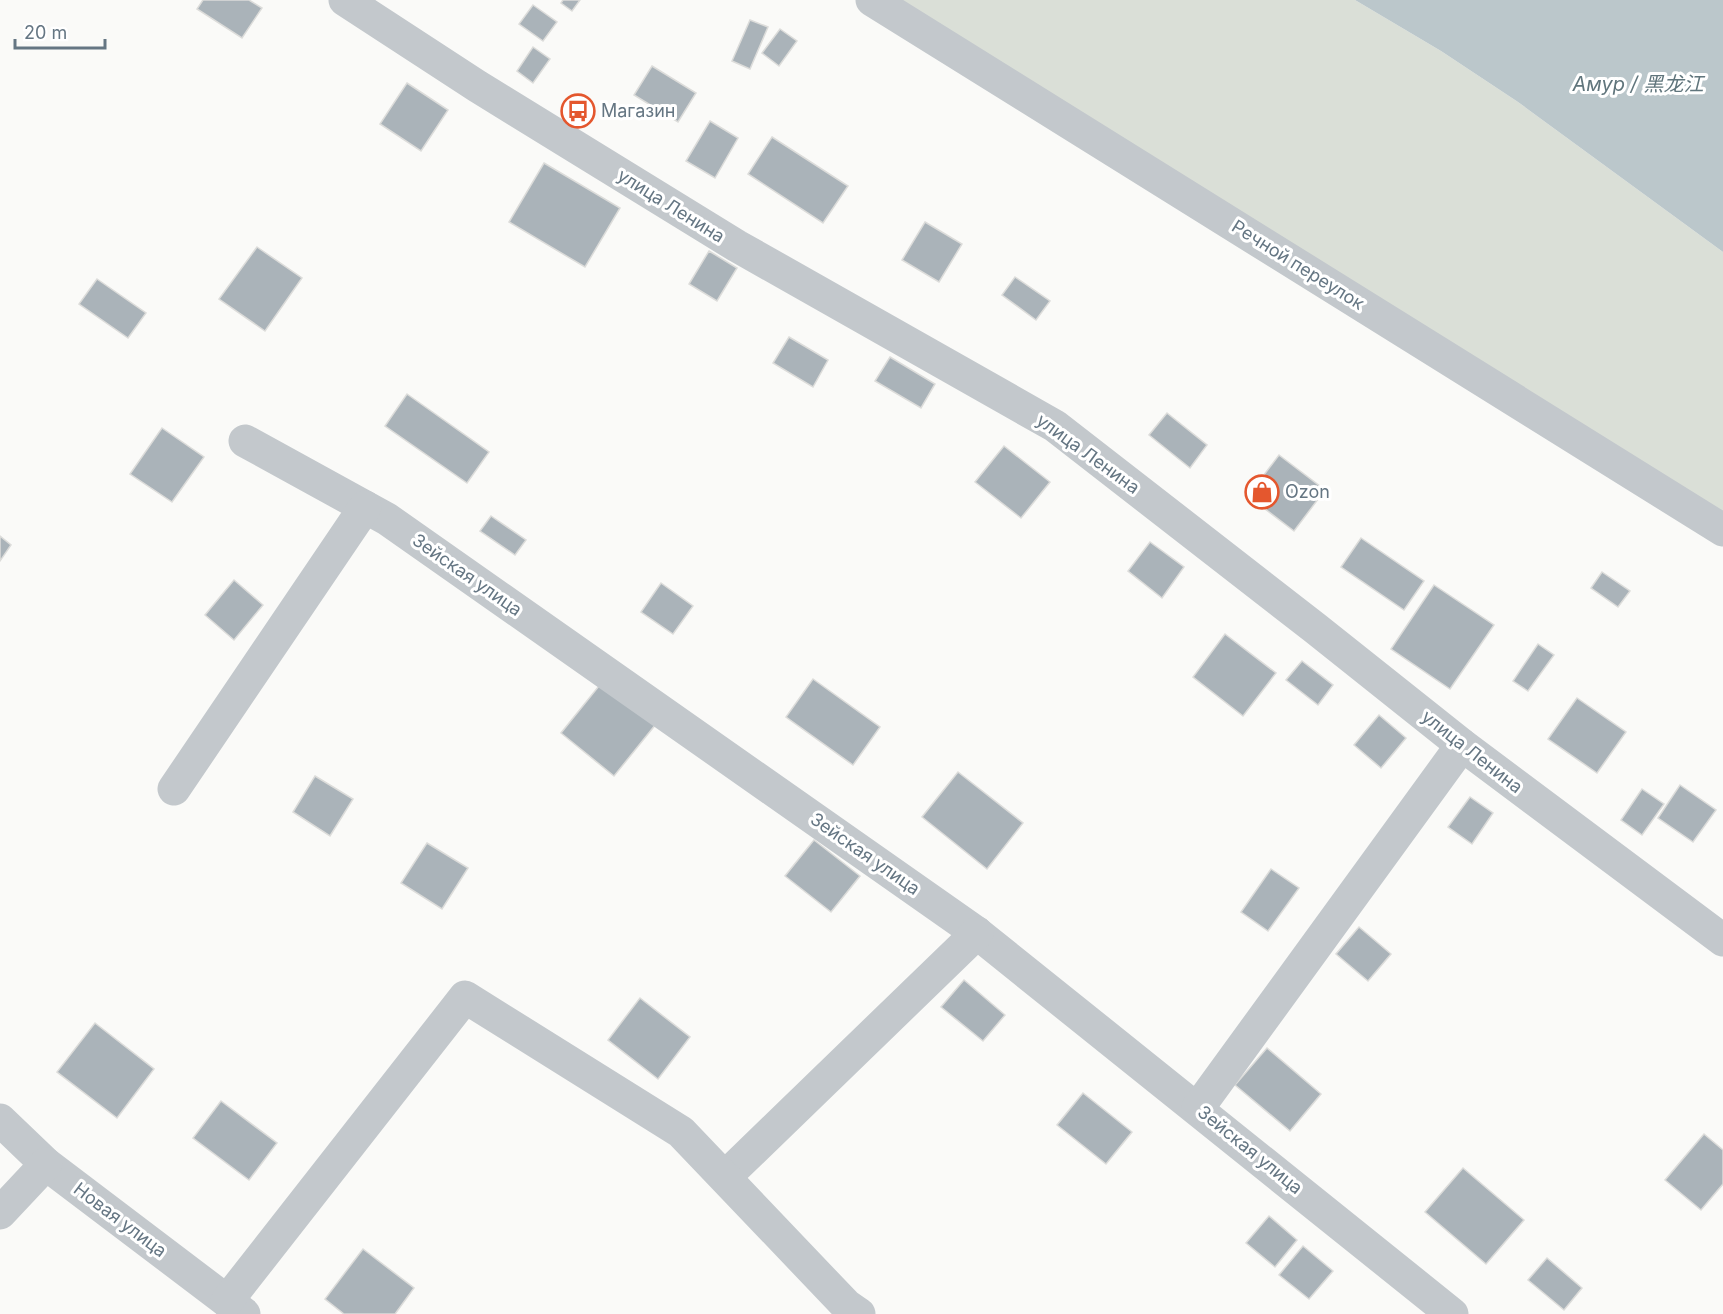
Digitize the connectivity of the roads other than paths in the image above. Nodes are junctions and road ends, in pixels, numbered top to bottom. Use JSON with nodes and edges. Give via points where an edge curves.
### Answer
{"nodes":[{"id":1,"x":345,"y":0,"type":"edge"},
{"id":2,"x":872,"y":0,"type":"edge"},
{"id":3,"x":245,"y":441,"type":"dead end"},
{"id":4,"x":365,"y":507,"type":"junction"},
{"id":5,"x":1723,"y":530,"type":"edge"},
{"id":6,"x":1462,"y":745,"type":"junction"},
{"id":7,"x":174,"y":789,"type":"dead end"},
{"id":8,"x":977,"y":933,"type":"junction"},
{"id":9,"x":1723,"y":940,"type":"edge"},
{"id":10,"x":1198,"y":1108,"type":"junction"},
{"id":11,"x":0,"y":1120,"type":"edge"},
{"id":12,"x":46,"y":1164,"type":"junction"},
{"id":13,"x":725,"y":1177,"type":"junction"},
{"id":14,"x":0,"y":1213,"type":"edge"},
{"id":15,"x":236,"y":1307,"type":"edge"},
{"id":16,"x":859,"y":1314,"type":"edge"},
{"id":17,"x":1452,"y":1314,"type":"edge"}],
"edges":[{"from":1,"to":6,"type":"street","name":"улица Ленина","via":[[737,246],[1055,426]]},
{"from":2,"to":5,"type":"street","name":"Речной переулок"},
{"from":3,"to":4,"type":"street","name":"Зейская улица"},
{"from":4,"to":7,"type":"street"},
{"from":4,"to":8,"type":"street","name":"Зейская улица"},
{"from":6,"to":9,"type":"street","name":"улица Ленина"},
{"from":6,"to":10,"type":"street"},
{"from":8,"to":10,"type":"street","name":"Зейская улица"},
{"from":8,"to":13,"type":"street"},
{"from":10,"to":17,"type":"street","name":"Зейская улица"},
{"from":11,"to":12,"type":"street","name":"Новая улица"},
{"from":12,"to":14,"type":"street"},
{"from":12,"to":15,"type":"street","name":"Новая улица"},
{"from":13,"to":15,"type":"street","via":[[681,1132],[465,997]]},
{"from":13,"to":16,"type":"street","via":[[846,1305]]}]}
